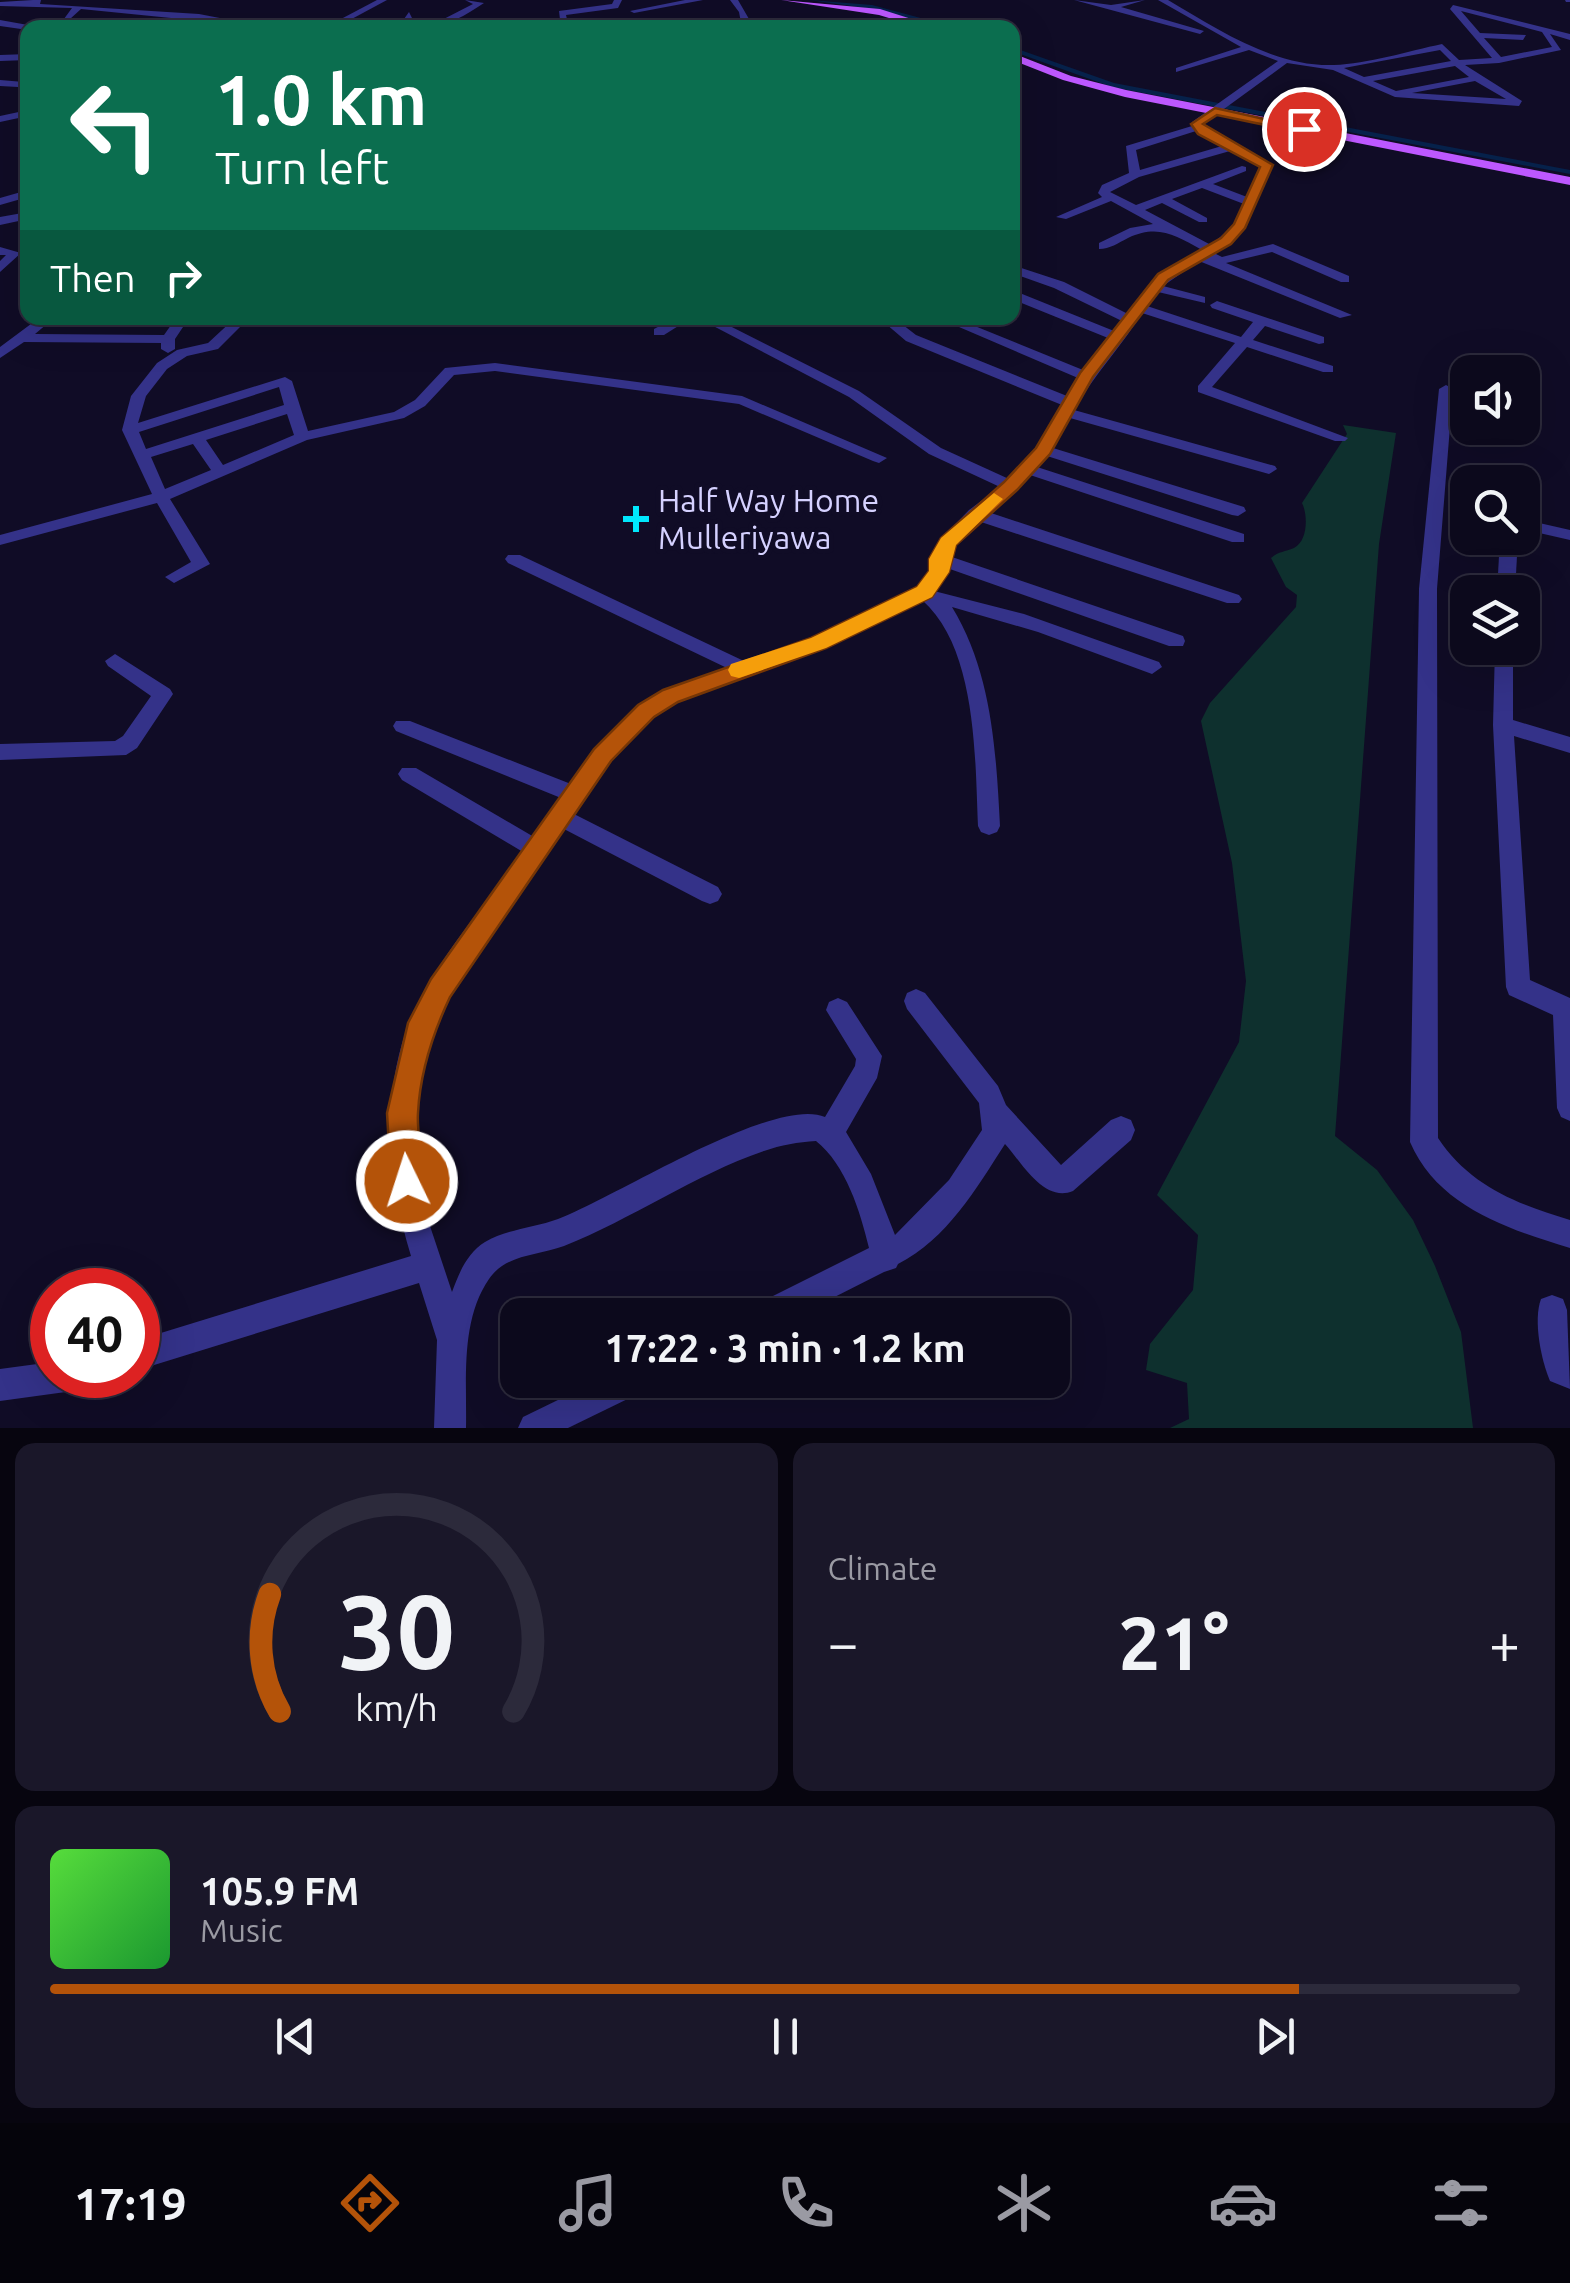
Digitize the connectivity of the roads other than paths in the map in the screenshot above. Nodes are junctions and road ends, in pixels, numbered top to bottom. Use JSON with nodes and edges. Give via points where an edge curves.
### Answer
{"nodes":[{"id":1,"x":383,"y":0,"type":"edge"},
{"id":2,"x":469,"y":0,"type":"edge"},
{"id":3,"x":618,"y":0,"type":"edge"},
{"id":4,"x":699,"y":0,"type":"edge"},
{"id":5,"x":786,"y":0,"type":"edge"},
{"id":6,"x":1078,"y":0,"type":"edge"},
{"id":7,"x":1142,"y":0,"type":"edge"},
{"id":8,"x":1162,"y":0,"type":"edge"},
{"id":9,"x":0,"y":4,"type":"edge"},
{"id":10,"x":33,"y":6,"type":"edge"},
{"id":11,"x":79,"y":6,"type":"junction"},
{"id":12,"x":1112,"y":7,"type":"junction"},
{"id":13,"x":634,"y":11,"type":"dead end"},
{"id":14,"x":409,"y":14,"type":"dead end"},
{"id":15,"x":61,"y":20,"type":"edge"},
{"id":16,"x":205,"y":20,"type":"edge"},
{"id":17,"x":344,"y":20,"type":"edge"},
{"id":18,"x":411,"y":20,"type":"edge"},
{"id":19,"x":445,"y":20,"type":"edge"},
{"id":20,"x":564,"y":20,"type":"edge"},
{"id":21,"x":908,"y":20,"type":"edge"},
{"id":22,"x":1507,"y":21,"type":"junction"},
{"id":23,"x":1570,"y":24,"type":"edge"},
{"id":24,"x":1548,"y":31,"type":"junction"},
{"id":25,"x":1220,"y":35,"type":"junction"},
{"id":26,"x":1477,"y":35,"type":"junction"},
{"id":27,"x":1523,"y":36,"type":"junction"},
{"id":28,"x":1570,"y":37,"type":"edge"},
{"id":29,"x":1249,"y":48,"type":"junction"},
{"id":30,"x":1538,"y":52,"type":"junction"},
{"id":31,"x":1020,"y":59,"type":"edge"},
{"id":32,"x":1286,"y":60,"type":"junction"},
{"id":33,"x":1494,"y":61,"type":"junction"},
{"id":34,"x":1559,"y":61,"type":"dead end"},
{"id":35,"x":1457,"y":63,"type":"junction"},
{"id":36,"x":1336,"y":68,"type":"junction"},
{"id":37,"x":1179,"y":70,"type":"dead end"},
{"id":38,"x":1508,"y":70,"type":"dead end"},
{"id":39,"x":1476,"y":78,"type":"junction"},
{"id":40,"x":1364,"y":80,"type":"junction"},
{"id":41,"x":1395,"y":94,"type":"junction"},
{"id":42,"x":1220,"y":108,"type":"junction"},
{"id":43,"x":1196,"y":128,"type":"junction"},
{"id":44,"x":1234,"y":146,"type":"junction"},
{"id":45,"x":1242,"y":169,"type":"dead end"},
{"id":46,"x":1135,"y":174,"type":"junction"},
{"id":47,"x":1570,"y":181,"type":"edge"},
{"id":48,"x":1205,"y":185,"type":"junction"},
{"id":49,"x":1109,"y":198,"type":"junction"},
{"id":50,"x":1163,"y":200,"type":"junction"},
{"id":51,"x":1250,"y":202,"type":"junction"},
{"id":52,"x":1134,"y":210,"type":"junction"},
{"id":53,"x":1062,"y":217,"type":"dead end"},
{"id":54,"x":1204,"y":220,"type":"dead end"},
{"id":55,"x":1163,"y":225,"type":"junction"},
{"id":56,"x":1103,"y":246,"type":"dead end"},
{"id":57,"x":0,"y":251,"type":"edge"},
{"id":58,"x":1206,"y":254,"type":"junction"},
{"id":59,"x":0,"y":268,"type":"edge"},
{"id":60,"x":1020,"y":272,"type":"edge"},
{"id":61,"x":1345,"y":279,"type":"dead end"},
{"id":62,"x":1156,"y":288,"type":"junction"},
{"id":63,"x":1020,"y":296,"type":"edge"},
{"id":64,"x":1200,"y":300,"type":"dead end"},
{"id":65,"x":1218,"y":305,"type":"dead end"},
{"id":66,"x":1020,"y":307,"type":"edge"},
{"id":67,"x":1345,"y":314,"type":"dead end"},
{"id":68,"x":1262,"y":322,"type":"junction"},
{"id":69,"x":38,"y":325,"type":"edge"},
{"id":70,"x":177,"y":325,"type":"edge"},
{"id":71,"x":235,"y":325,"type":"edge"},
{"id":72,"x":672,"y":325,"type":"edge"},
{"id":73,"x":719,"y":325,"type":"edge"},
{"id":74,"x":895,"y":325,"type":"edge"},
{"id":75,"x":962,"y":325,"type":"edge"},
{"id":76,"x":1125,"y":329,"type":"junction"},
{"id":77,"x":659,"y":332,"type":"dead end"},
{"id":78,"x":0,"y":338,"type":"edge"},
{"id":79,"x":20,"y":339,"type":"junction"},
{"id":80,"x":168,"y":339,"type":"junction"},
{"id":81,"x":1245,"y":339,"type":"junction"},
{"id":82,"x":1318,"y":340,"type":"dead end"},
{"id":83,"x":183,"y":352,"type":"junction"},
{"id":84,"x":0,"y":354,"type":"edge"},
{"id":85,"x":1328,"y":369,"type":"dead end"},
{"id":86,"x":1086,"y":376,"type":"junction"},
{"id":87,"x":1446,"y":389,"type":"dead end"},
{"id":88,"x":292,"y":407,"type":"junction"},
{"id":89,"x":1068,"y":407,"type":"junction"},
{"id":90,"x":130,"y":430,"type":"junction"},
{"id":91,"x":302,"y":437,"type":"junction"},
{"id":92,"x":197,"y":438,"type":"junction"},
{"id":93,"x":1340,"y":438,"type":"dead end"},
{"id":94,"x":1044,"y":450,"type":"junction"},
{"id":95,"x":142,"y":455,"type":"junction"},
{"id":96,"x":878,"y":458,"type":"dead end"},
{"id":97,"x":1269,"y":468,"type":"dead end"},
{"id":98,"x":1028,"y":469,"type":"junction"},
{"id":99,"x":220,"y":472,"type":"junction"},
{"id":100,"x":1011,"y":486,"type":"junction"},
{"id":101,"x":161,"y":497,"type":"junction"},
{"id":102,"x":1238,"y":511,"type":"dead end"},
{"id":103,"x":975,"y":514,"type":"junction"},
{"id":104,"x":1540,"y":528,"type":"edge"},
{"id":105,"x":1570,"y":534,"type":"edge"},
{"id":106,"x":1238,"y":538,"type":"dead end"},
{"id":107,"x":0,"y":540,"type":"edge"},
{"id":108,"x":514,"y":558,"type":"dead end"},
{"id":109,"x":939,"y":559,"type":"junction"},
{"id":110,"x":174,"y":577,"type":"dead end"},
{"id":111,"x":929,"y":595,"type":"junction"},
{"id":112,"x":1233,"y":598,"type":"dead end"},
{"id":113,"x":1176,"y":641,"type":"dead end"},
{"id":114,"x":115,"y":661,"type":"dead end"},
{"id":115,"x":1504,"y":665,"type":"edge"},
{"id":116,"x":1152,"y":667,"type":"dead end"},
{"id":117,"x":742,"y":669,"type":"junction"},
{"id":118,"x":1503,"y":724,"type":"junction"},
{"id":119,"x":404,"y":726,"type":"dead end"},
{"id":120,"x":1570,"y":745,"type":"edge"},
{"id":121,"x":0,"y":752,"type":"edge"},
{"id":122,"x":409,"y":774,"type":"dead end"},
{"id":123,"x":574,"y":795,"type":"junction"},
{"id":124,"x":559,"y":816,"type":"junction"},
{"id":125,"x":988,"y":826,"type":"dead end"},
{"id":126,"x":536,"y":848,"type":"junction"},
{"id":127,"x":710,"y":894,"type":"dead end"},
{"id":128,"x":916,"y":1001,"type":"dead end"},
{"id":129,"x":1567,"y":1009,"type":"edge"},
{"id":130,"x":838,"y":1010,"type":"dead end"},
{"id":131,"x":1570,"y":1108,"type":"edge"},
{"id":132,"x":996,"y":1114,"type":"junction"},
{"id":133,"x":1121,"y":1130,"type":"dead end"},
{"id":134,"x":830,"y":1133,"type":"junction"},
{"id":135,"x":1570,"y":1234,"type":"edge"},
{"id":136,"x":886,"y":1258,"type":"junction"},
{"id":137,"x":426,"y":1266,"type":"junction"},
{"id":138,"x":803,"y":1298,"type":"edge"},
{"id":139,"x":1552,"y":1310,"type":"dead end"},
{"id":140,"x":452,"y":1340,"type":"junction"},
{"id":141,"x":160,"y":1348,"type":"edge"},
{"id":142,"x":1570,"y":1374,"type":"edge"},
{"id":143,"x":30,"y":1381,"type":"edge"},
{"id":144,"x":0,"y":1385,"type":"edge"},
{"id":145,"x":596,"y":1398,"type":"edge"},
{"id":146,"x":450,"y":1428,"type":"edge"},
{"id":147,"x":534,"y":1428,"type":"edge"}],
"edges":[{"from":1,"to":17,"type":"street"},
{"from":2,"to":19,"type":"street","via":[[480,2]]},
{"from":3,"to":20,"type":"street","via":[[615,6],[562,12]]},
{"from":4,"to":13,"type":"street"},
{"from":5,"to":21,"type":"main road"},
{"from":6,"to":12,"type":"street"},
{"from":7,"to":12,"type":"street"},
{"from":8,"to":25,"type":"street"},
{"from":9,"to":10,"type":"street"},
{"from":10,"to":11,"type":"street"},
{"from":11,"to":15,"type":"street"},
{"from":11,"to":16,"type":"street"},
{"from":12,"to":25,"type":"street"},
{"from":14,"to":18,"type":"street"},
{"from":22,"to":24,"type":"street"},
{"from":22,"to":26,"type":"street","via":[[1451,8]]},
{"from":22,"to":27,"type":"street"},
{"from":23,"to":24,"type":"street"},
{"from":24,"to":28,"type":"street"},
{"from":24,"to":30,"type":"street","via":[[1558,48]]},
{"from":25,"to":29,"type":"street"},
{"from":26,"to":27,"type":"street"},
{"from":26,"to":33,"type":"street"},
{"from":27,"to":30,"type":"street"},
{"from":29,"to":32,"type":"street"},
{"from":29,"to":37,"type":"street"},
{"from":30,"to":33,"type":"street"},
{"from":30,"to":34,"type":"street"},
{"from":31,"to":42,"type":"main road","via":[[1067,78]]},
{"from":32,"to":36,"type":"street"},
{"from":32,"to":42,"type":"street"},
{"from":33,"to":35,"type":"street"},
{"from":33,"to":38,"type":"street"},
{"from":35,"to":36,"type":"street","via":[[1442,47]]},
{"from":35,"to":39,"type":"street"},
{"from":35,"to":40,"type":"street"},
{"from":36,"to":40,"type":"street"},
{"from":39,"to":41,"type":"street"},
{"from":39,"to":41,"type":"street","via":[[1519,103]]},
{"from":40,"to":41,"type":"street"},
{"from":42,"to":43,"type":"street"},
{"from":42,"to":47,"type":"main road"},
{"from":43,"to":44,"type":"street"},
{"from":43,"to":46,"type":"street","via":[[1130,148]]},
{"from":44,"to":46,"type":"street"},
{"from":44,"to":51,"type":"street","via":[[1266,165]]},
{"from":45,"to":48,"type":"street"},
{"from":46,"to":49,"type":"street","via":[[1106,187]]},
{"from":48,"to":50,"type":"street"},
{"from":48,"to":51,"type":"street"},
{"from":49,"to":52,"type":"street"},
{"from":49,"to":53,"type":"street"},
{"from":50,"to":52,"type":"street"},
{"from":50,"to":54,"type":"street"},
{"from":51,"to":58,"type":"street","via":[[1240,225]]},
{"from":52,"to":55,"type":"street"},
{"from":55,"to":56,"type":"street"},
{"from":55,"to":58,"type":"street"},
{"from":57,"to":59,"type":"street","via":[[14,253]]},
{"from":58,"to":61,"type":"street","via":[[1220,261],[1282,250]]},
{"from":58,"to":62,"type":"street","via":[[1178,266]]},
{"from":58,"to":67,"type":"street"},
{"from":60,"to":76,"type":"street","via":[[1059,285]]},
{"from":62,"to":64,"type":"street"},
{"from":62,"to":76,"type":"street"},
{"from":63,"to":76,"type":"street"},
{"from":65,"to":68,"type":"street"},
{"from":66,"to":76,"type":"street"},
{"from":68,"to":81,"type":"street"},
{"from":68,"to":82,"type":"street"},
{"from":69,"to":79,"type":"street"},
{"from":70,"to":80,"type":"street"},
{"from":71,"to":83,"type":"street","via":[[213,346]]},
{"from":72,"to":77,"type":"street"},
{"from":73,"to":100,"type":"street","via":[[854,394],[935,451]]},
{"from":74,"to":89,"type":"street"},
{"from":75,"to":86,"type":"street"},
{"from":76,"to":81,"type":"street"},
{"from":76,"to":86,"type":"street"},
{"from":78,"to":79,"type":"street"},
{"from":79,"to":80,"type":"street"},
{"from":79,"to":84,"type":"street"},
{"from":80,"to":83,"type":"street","via":[[165,348]]},
{"from":81,"to":85,"type":"street"},
{"from":81,"to":93,"type":"street","via":[[1204,389]]},
{"from":83,"to":90,"type":"street","via":[[133,404]]},
{"from":86,"to":89,"type":"street"},
{"from":87,"to":135,"type":"street","via":[[1428,590],[1424,1142],[1435,1163],[1495,1212]]},
{"from":88,"to":90,"type":"street","via":[[285,381]]},
{"from":88,"to":91,"type":"street"},
{"from":88,"to":92,"type":"street"},
{"from":89,"to":94,"type":"street"},
{"from":89,"to":97,"type":"street"},
{"from":90,"to":95,"type":"street"},
{"from":91,"to":96,"type":"street","via":[[399,415],[450,371],[495,367],[742,400]]},
{"from":91,"to":99,"type":"street"},
{"from":92,"to":95,"type":"street"},
{"from":92,"to":99,"type":"street"},
{"from":94,"to":98,"type":"street"},
{"from":94,"to":102,"type":"street"},
{"from":95,"to":101,"type":"street"},
{"from":98,"to":100,"type":"street"},
{"from":98,"to":106,"type":"street"},
{"from":99,"to":101,"type":"street"},
{"from":100,"to":103,"type":"street"},
{"from":101,"to":107,"type":"street"},
{"from":101,"to":110,"type":"street","via":[[201,564]]},
{"from":103,"to":109,"type":"street"},
{"from":103,"to":112,"type":"street"},
{"from":104,"to":105,"type":"street"},
{"from":108,"to":117,"type":"street"},
{"from":109,"to":111,"type":"street"},
{"from":109,"to":113,"type":"street"},
{"from":111,"to":116,"type":"street","via":[[1063,632]]},
{"from":111,"to":117,"type":"street"},
{"from":111,"to":125,"type":"street","via":[[944,610],[970,664],[985,737]]},
{"from":114,"to":121,"type":"street","via":[[162,694],[130,742],[119,750]]},
{"from":115,"to":118,"type":"street"},
{"from":117,"to":123,"type":"street","via":[[646,711]]},
{"from":118,"to":120,"type":"street"},
{"from":118,"to":129,"type":"street","via":[[1518,988]]},
{"from":119,"to":123,"type":"street"},
{"from":122,"to":126,"type":"street"},
{"from":123,"to":124,"type":"street"},
{"from":124,"to":126,"type":"street"},
{"from":124,"to":127,"type":"street"},
{"from":126,"to":137,"type":"street","via":[[440,988],[418,1033],[403,1127],[410,1208]]},
{"from":128,"to":132,"type":"street","via":[[989,1094]]},
{"from":129,"to":131,"type":"street"},
{"from":130,"to":134,"type":"street","via":[[869,1056]]},
{"from":132,"to":133,"type":"street","via":[[1063,1182]]},
{"from":132,"to":136,"type":"street","via":[[996,1134],[959,1190],[911,1242]]},
{"from":134,"to":136,"type":"street","via":[[870,1198]]},
{"from":134,"to":140,"type":"street","via":[[818,1126],[758,1138],[559,1233],[493,1254],[470,1282]]},
{"from":136,"to":138,"type":"street"},
{"from":137,"to":140,"type":"street"},
{"from":137,"to":141,"type":"street"},
{"from":139,"to":142,"type":"street","via":[[1562,1370]]},
{"from":140,"to":146,"type":"street"},
{"from":143,"to":144,"type":"street"},
{"from":145,"to":147,"type":"street"}]}
